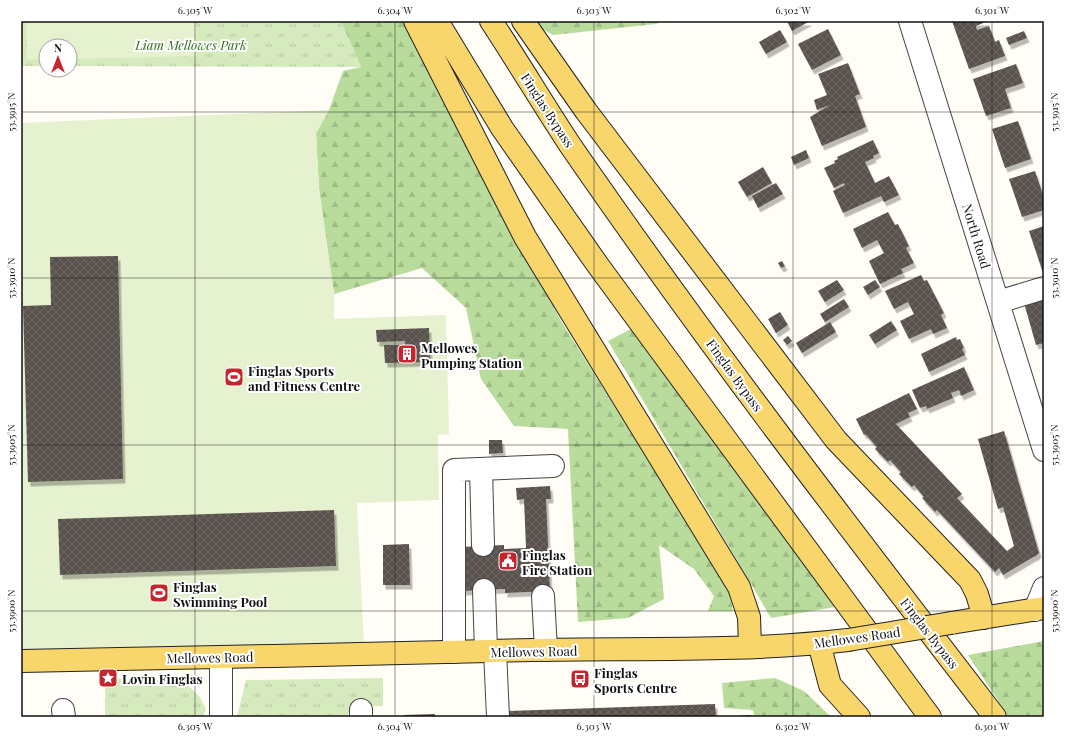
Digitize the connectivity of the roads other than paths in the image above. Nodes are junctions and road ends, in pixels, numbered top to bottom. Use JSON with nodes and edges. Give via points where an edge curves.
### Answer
{"nodes":[{"id":1,"x":416,"y":21,"type":"edge"},
{"id":2,"x":437,"y":21,"type":"edge"},
{"id":3,"x":491,"y":21,"type":"edge"},
{"id":4,"x":523,"y":21,"type":"edge"},
{"id":5,"x":910,"y":21,"type":"edge"},
{"id":6,"x":1044,"y":288,"type":"edge"},
{"id":7,"x":998,"y":302,"type":"junction"},
{"id":8,"x":1044,"y":450,"type":"edge"},
{"id":9,"x":553,"y":466,"type":"dead end"},
{"id":10,"x":481,"y":469,"type":"junction"},
{"id":11,"x":483,"y":545,"type":"dead end"},
{"id":12,"x":1044,"y":588,"type":"edge"},
{"id":13,"x":484,"y":590,"type":"dead end"},
{"id":14,"x":543,"y":596,"type":"dead end"},
{"id":15,"x":1039,"y":609,"type":"edge"},
{"id":16,"x":984,"y":618,"type":"junction"},
{"id":17,"x":819,"y":643,"type":"junction"},
{"id":18,"x":750,"y":647,"type":"junction"},
{"id":19,"x":546,"y":650,"type":"junction"},
{"id":20,"x":490,"y":651,"type":"junction"},
{"id":21,"x":454,"y":652,"type":"junction"},
{"id":22,"x":221,"y":657,"type":"junction"},
{"id":23,"x":21,"y":661,"type":"edge"},
{"id":24,"x":221,"y":717,"type":"edge"},
{"id":25,"x":498,"y":717,"type":"edge"},
{"id":26,"x":859,"y":717,"type":"edge"},
{"id":27,"x":930,"y":717,"type":"edge"},
{"id":28,"x":995,"y":717,"type":"edge"}],
"edges":[{"from":1,"to":18,"type":"main road","via":[[525,237],[739,586],[749,617]]},
{"from":2,"to":27,"type":"main road","via":[[502,128],[598,264]]},
{"from":3,"to":28,"type":"main road","name":"Finglas Bypass","via":[[569,143],[680,301],[769,422]]},
{"from":4,"to":16,"type":"main road","via":[[586,111],[836,440],[970,580]]},
{"from":5,"to":7,"type":"street","name":"North Road"},
{"from":6,"to":7,"type":"street"},
{"from":7,"to":8,"type":"street","name":"North Road"},
{"from":9,"to":10,"type":"street"},
{"from":10,"to":11,"type":"street"},
{"from":10,"to":21,"type":"street","via":[[454,470]]},
{"from":12,"to":15,"type":"street"},
{"from":13,"to":20,"type":"street"},
{"from":14,"to":19,"type":"street"},
{"from":15,"to":16,"type":"main road","name":"Mellowes Road"},
{"from":16,"to":17,"type":"main road","name":"Mellowes Road","bridge":true},
{"from":17,"to":18,"type":"main road","name":"Mellowes Road"},
{"from":17,"to":26,"type":"main road","via":[[830,685]]},
{"from":18,"to":19,"type":"main road","name":"Mellowes Road"},
{"from":19,"to":20,"type":"main road","name":"Mellowes Road"},
{"from":20,"to":21,"type":"main road","name":"Mellowes Road"},
{"from":20,"to":25,"type":"street"},
{"from":21,"to":22,"type":"main road","name":"Mellowes Road"},
{"from":22,"to":23,"type":"main road","name":"Mellowes Road"},
{"from":22,"to":24,"type":"street"}]}
